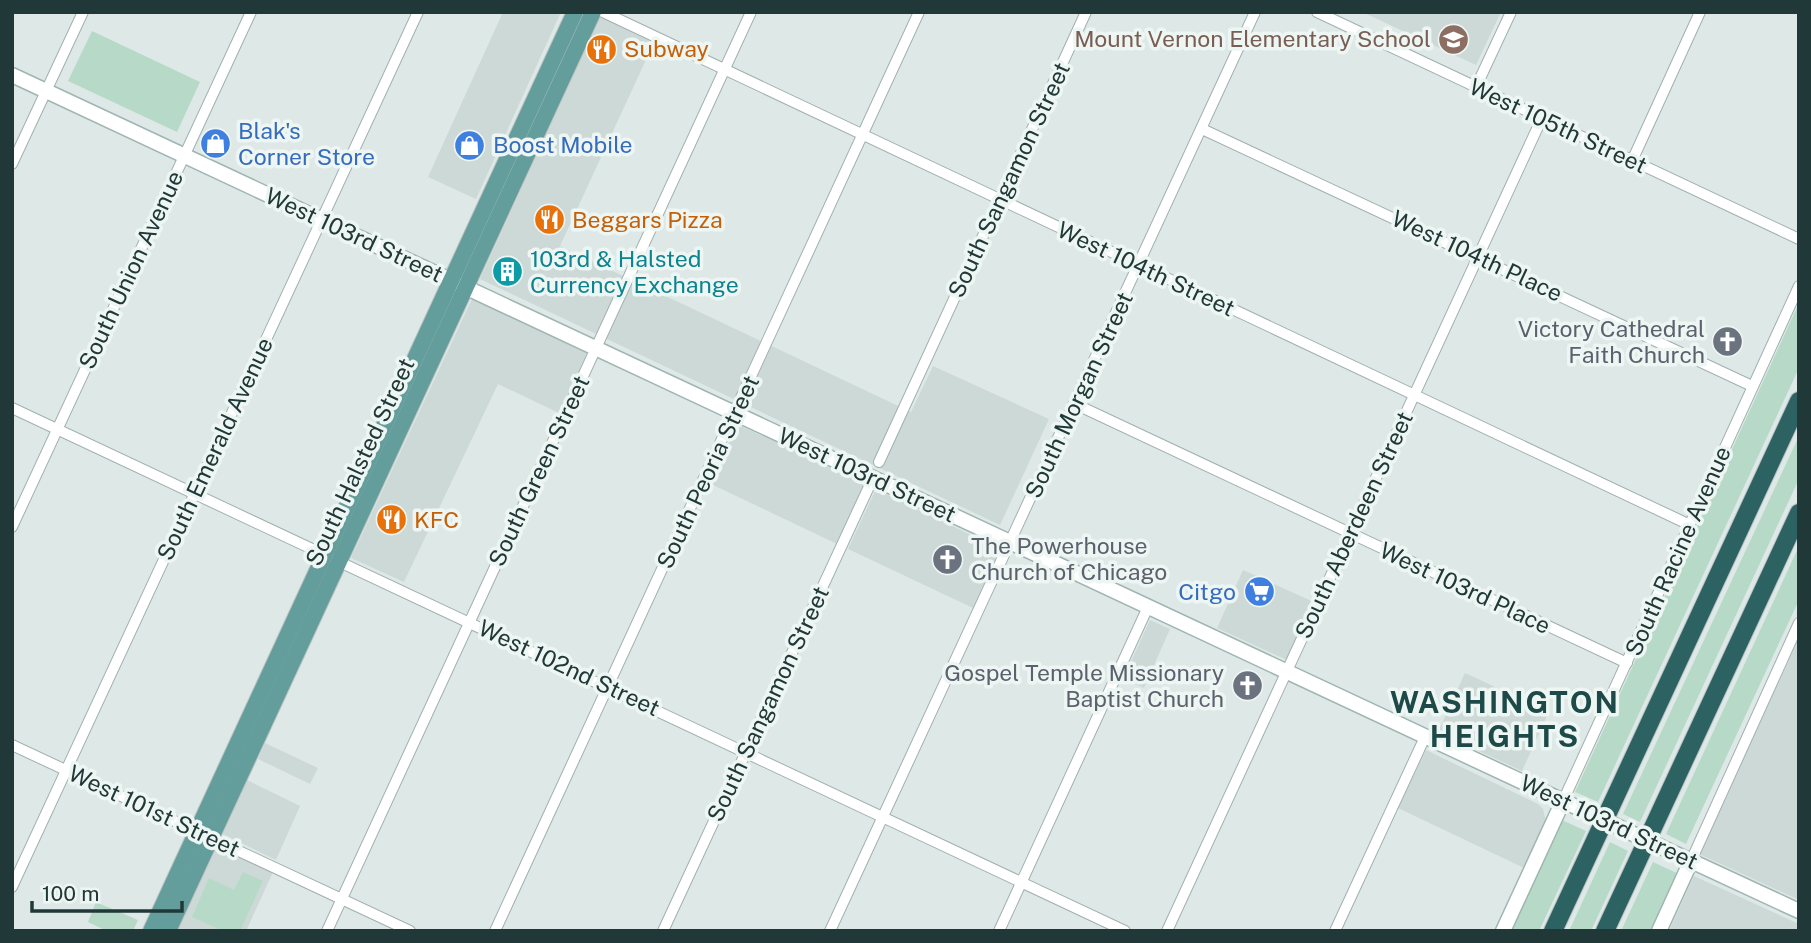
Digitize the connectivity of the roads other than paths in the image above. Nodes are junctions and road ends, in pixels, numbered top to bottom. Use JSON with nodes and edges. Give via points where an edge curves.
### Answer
{"nodes":[{"id":1,"x":83,"y":12,"type":"edge"},
{"id":2,"x":251,"y":12,"type":"edge"},
{"id":3,"x":418,"y":12,"type":"edge"},
{"id":4,"x":575,"y":12,"type":"edge"},
{"id":5,"x":593,"y":12,"type":"edge"},
{"id":6,"x":603,"y":12,"type":"edge"},
{"id":7,"x":751,"y":12,"type":"edge"},
{"id":8,"x":919,"y":12,"type":"edge"},
{"id":9,"x":1086,"y":12,"type":"edge"},
{"id":10,"x":1255,"y":12,"type":"edge"},
{"id":11,"x":1317,"y":12,"type":"edge"},
{"id":12,"x":1511,"y":12,"type":"edge"},
{"id":13,"x":1700,"y":12,"type":"edge"},
{"id":14,"x":725,"y":70,"type":"junction"},
{"id":15,"x":12,"y":75,"type":"edge"},
{"id":16,"x":1476,"y":87,"type":"junction"},
{"id":17,"x":46,"y":91,"type":"junction"},
{"id":18,"x":1542,"y":118,"type":"junction"},
{"id":19,"x":1202,"y":128,"type":"junction"},
{"id":20,"x":863,"y":135,"type":"junction"},
{"id":21,"x":184,"y":156,"type":"junction"},
{"id":22,"x":1632,"y":161,"type":"junction"},
{"id":23,"x":12,"y":164,"type":"edge"},
{"id":24,"x":1000,"y":200,"type":"junction"},
{"id":25,"x":321,"y":219,"type":"junction"},
{"id":26,"x":1799,"y":239,"type":"edge"},
{"id":27,"x":1478,"y":256,"type":"junction"},
{"id":28,"x":1139,"y":265,"type":"junction"},
{"id":29,"x":459,"y":284,"type":"junction"},
{"id":30,"x":1799,"y":286,"type":"edge"},
{"id":31,"x":596,"y":348,"type":"junction"},
{"id":32,"x":1752,"y":386,"type":"junction"},
{"id":33,"x":1414,"y":395,"type":"junction"},
{"id":34,"x":1799,"y":401,"type":"edge"},
{"id":35,"x":1074,"y":404,"type":"junction"},
{"id":36,"x":12,"y":408,"type":"edge"},
{"id":37,"x":735,"y":413,"type":"junction"},
{"id":38,"x":58,"y":429,"type":"junction"},
{"id":39,"x":879,"y":462,"type":"dead end"},
{"id":40,"x":873,"y":478,"type":"junction"},
{"id":41,"x":195,"y":492,"type":"junction"},
{"id":42,"x":1799,"y":513,"type":"edge"},
{"id":43,"x":1690,"y":525,"type":"junction"},
{"id":44,"x":12,"y":527,"type":"edge"},
{"id":45,"x":1350,"y":534,"type":"junction"},
{"id":46,"x":1010,"y":542,"type":"junction"},
{"id":47,"x":333,"y":556,"type":"junction"},
{"id":48,"x":1147,"y":607,"type":"junction"},
{"id":49,"x":469,"y":621,"type":"junction"},
{"id":50,"x":1799,"y":623,"type":"edge"},
{"id":51,"x":1627,"y":663,"type":"junction"},
{"id":52,"x":1286,"y":671,"type":"junction"},
{"id":53,"x":609,"y":687,"type":"junction"},
{"id":54,"x":1425,"y":737,"type":"junction"},
{"id":55,"x":12,"y":745,"type":"edge"},
{"id":56,"x":746,"y":751,"type":"junction"},
{"id":57,"x":66,"y":770,"type":"junction"},
{"id":58,"x":1563,"y":801,"type":"junction"},
{"id":59,"x":883,"y":816,"type":"junction"},
{"id":60,"x":204,"y":834,"type":"junction"},
{"id":61,"x":1692,"y":861,"type":"junction"},
{"id":62,"x":1022,"y":882,"type":"junction"},
{"id":63,"x":12,"y":887,"type":"edge"},
{"id":64,"x":342,"y":899,"type":"junction"},
{"id":65,"x":1799,"y":911,"type":"edge"},
{"id":66,"x":151,"y":931,"type":"edge"},
{"id":67,"x":168,"y":931,"type":"edge"},
{"id":68,"x":327,"y":931,"type":"edge"},
{"id":69,"x":410,"y":931,"type":"edge"},
{"id":70,"x":495,"y":931,"type":"edge"},
{"id":71,"x":663,"y":931,"type":"edge"},
{"id":72,"x":830,"y":931,"type":"edge"},
{"id":73,"x":999,"y":931,"type":"edge"},
{"id":74,"x":1125,"y":931,"type":"edge"},
{"id":75,"x":1167,"y":931,"type":"edge"},
{"id":76,"x":1335,"y":931,"type":"edge"},
{"id":77,"x":1503,"y":931,"type":"edge"},
{"id":78,"x":1553,"y":931,"type":"edge"},
{"id":79,"x":1605,"y":931,"type":"edge"},
{"id":80,"x":1659,"y":931,"type":"edge"}],
"edges":[{"from":1,"to":17,"type":"street"},
{"from":2,"to":21,"type":"street","name":"South Union Avenue"},
{"from":3,"to":25,"type":"street","name":"South Emerald Avenue"},
{"from":4,"to":29,"type":"main road","name":"South Halsted Street"},
{"from":5,"to":29,"type":"main road","name":"South Halsted Street"},
{"from":6,"to":14,"type":"street","name":"West 104th Street"},
{"from":7,"to":14,"type":"street","name":"South Green Street"},
{"from":8,"to":20,"type":"street","name":"South Peoria Street"},
{"from":9,"to":24,"type":"street","name":"South Sangamon Street"},
{"from":10,"to":19,"type":"street","name":"South Morgan Street"},
{"from":11,"to":16,"type":"street","name":"West 105th Street"},
{"from":12,"to":16,"type":"street"},
{"from":13,"to":22,"type":"street"},
{"from":14,"to":20,"type":"street","name":"West 104th Street"},
{"from":14,"to":31,"type":"street","name":"South Green Street"},
{"from":15,"to":17,"type":"main road","name":"West 103rd Street"},
{"from":16,"to":18,"type":"street","name":"West 105th Street"},
{"from":17,"to":21,"type":"main road","name":"West 103rd Street"},
{"from":17,"to":23,"type":"street"},
{"from":18,"to":22,"type":"street","name":"West 105th Street"},
{"from":18,"to":27,"type":"street","name":"South Aberdeen Street"},
{"from":19,"to":27,"type":"street","name":"West 104th Place"},
{"from":19,"to":28,"type":"street","name":"South Morgan Street"},
{"from":20,"to":24,"type":"street","name":"West 104th Street"},
{"from":20,"to":37,"type":"street","name":"South Peoria Street"},
{"from":21,"to":25,"type":"main road","name":"West 103rd Street"},
{"from":21,"to":38,"type":"street","name":"South Union Avenue"},
{"from":22,"to":26,"type":"street","name":"West 105th Street"},
{"from":24,"to":28,"type":"street","name":"West 104th Street"},
{"from":24,"to":39,"type":"street","name":"South Sangamon Street"},
{"from":25,"to":29,"type":"main road","name":"West 103rd Street"},
{"from":25,"to":41,"type":"street","name":"South Emerald Avenue"},
{"from":27,"to":32,"type":"street","name":"West 104th Place"},
{"from":27,"to":33,"type":"street","name":"South Aberdeen Street"},
{"from":28,"to":33,"type":"street","name":"West 104th Street"},
{"from":28,"to":35,"type":"street","name":"South Morgan Street"},
{"from":29,"to":31,"type":"main road","name":"West 103rd Street"},
{"from":29,"to":47,"type":"main road","name":"South Halsted Street"},
{"from":30,"to":32,"type":"street","name":"South Racine Avenue"},
{"from":31,"to":37,"type":"main road","name":"West 103rd Street"},
{"from":31,"to":49,"type":"street","name":"South Green Street"},
{"from":32,"to":43,"type":"street","name":"South Racine Avenue"},
{"from":33,"to":43,"type":"street","name":"West 104th Street"},
{"from":33,"to":45,"type":"street","name":"South Aberdeen Street"},
{"from":34,"to":78,"type":"highway"},
{"from":35,"to":45,"type":"street","name":"West 103rd Place"},
{"from":35,"to":46,"type":"street","name":"South Morgan Street"},
{"from":36,"to":38,"type":"street","name":"West 102nd Street"},
{"from":37,"to":40,"type":"main road","name":"West 103rd Street"},
{"from":37,"to":53,"type":"street","name":"South Peoria Street"},
{"from":38,"to":41,"type":"street","name":"West 102nd Street"},
{"from":38,"to":44,"type":"street","name":"South Union Avenue"},
{"from":40,"to":46,"type":"main road","name":"West 103rd Street"},
{"from":40,"to":56,"type":"street","name":"South Sangamon Street"},
{"from":41,"to":47,"type":"street","name":"West 102nd Street"},
{"from":41,"to":57,"type":"street","name":"South Emerald Avenue"},
{"from":42,"to":79,"type":"highway"},
{"from":43,"to":51,"type":"street","name":"South Racine Avenue"},
{"from":45,"to":51,"type":"street","name":"West 103rd Place"},
{"from":45,"to":52,"type":"street","name":"South Aberdeen Street"},
{"from":46,"to":48,"type":"main road","name":"West 103rd Street"},
{"from":46,"to":59,"type":"street","name":"South Morgan Street"},
{"from":47,"to":49,"type":"street","name":"West 102nd Street"},
{"from":47,"to":60,"type":"main road","name":"South Halsted Street"},
{"from":48,"to":52,"type":"main road","name":"West 103rd Street"},
{"from":48,"to":62,"type":"street"},
{"from":49,"to":53,"type":"street","name":"West 102nd Street"},
{"from":49,"to":64,"type":"street","name":"South Green Street"},
{"from":50,"to":61,"type":"street"},
{"from":51,"to":58,"type":"street","name":"South Racine Avenue"},
{"from":52,"to":54,"type":"main road","name":"West 103rd Street"},
{"from":52,"to":75,"type":"street","name":"South Aberdeen Street"},
{"from":53,"to":56,"type":"street","name":"West 102nd Street"},
{"from":53,"to":70,"type":"street","name":"South Peoria Street"},
{"from":54,"to":58,"type":"main road","name":"West 103rd Street"},
{"from":54,"to":76,"type":"street"},
{"from":55,"to":57,"type":"street","name":"West 101st Street"},
{"from":56,"to":59,"type":"street","name":"West 102nd Street"},
{"from":56,"to":71,"type":"street","name":"South Sangamon Street"},
{"from":57,"to":60,"type":"street","name":"West 101st Street"},
{"from":57,"to":63,"type":"street","name":"South Emerald Avenue"},
{"from":58,"to":61,"type":"main road","name":"West 103rd Street","bridge":true},
{"from":58,"to":77,"type":"main road","name":"South Racine Avenue"},
{"from":59,"to":62,"type":"street","name":"West 102nd Street"},
{"from":59,"to":72,"type":"street","name":"South Morgan Street"},
{"from":60,"to":64,"type":"street","name":"West 101st Street"},
{"from":60,"to":66,"type":"main road","name":"South Halsted Street"},
{"from":60,"to":67,"type":"main road","name":"South Halsted Street"},
{"from":61,"to":65,"type":"main road","name":"West 103rd Street"},
{"from":61,"to":80,"type":"main road"},
{"from":62,"to":73,"type":"street"},
{"from":62,"to":74,"type":"street","name":"West 102nd Street"},
{"from":64,"to":68,"type":"street","name":"South Green Street"},
{"from":64,"to":69,"type":"street","name":"West 101st Street"}]}
